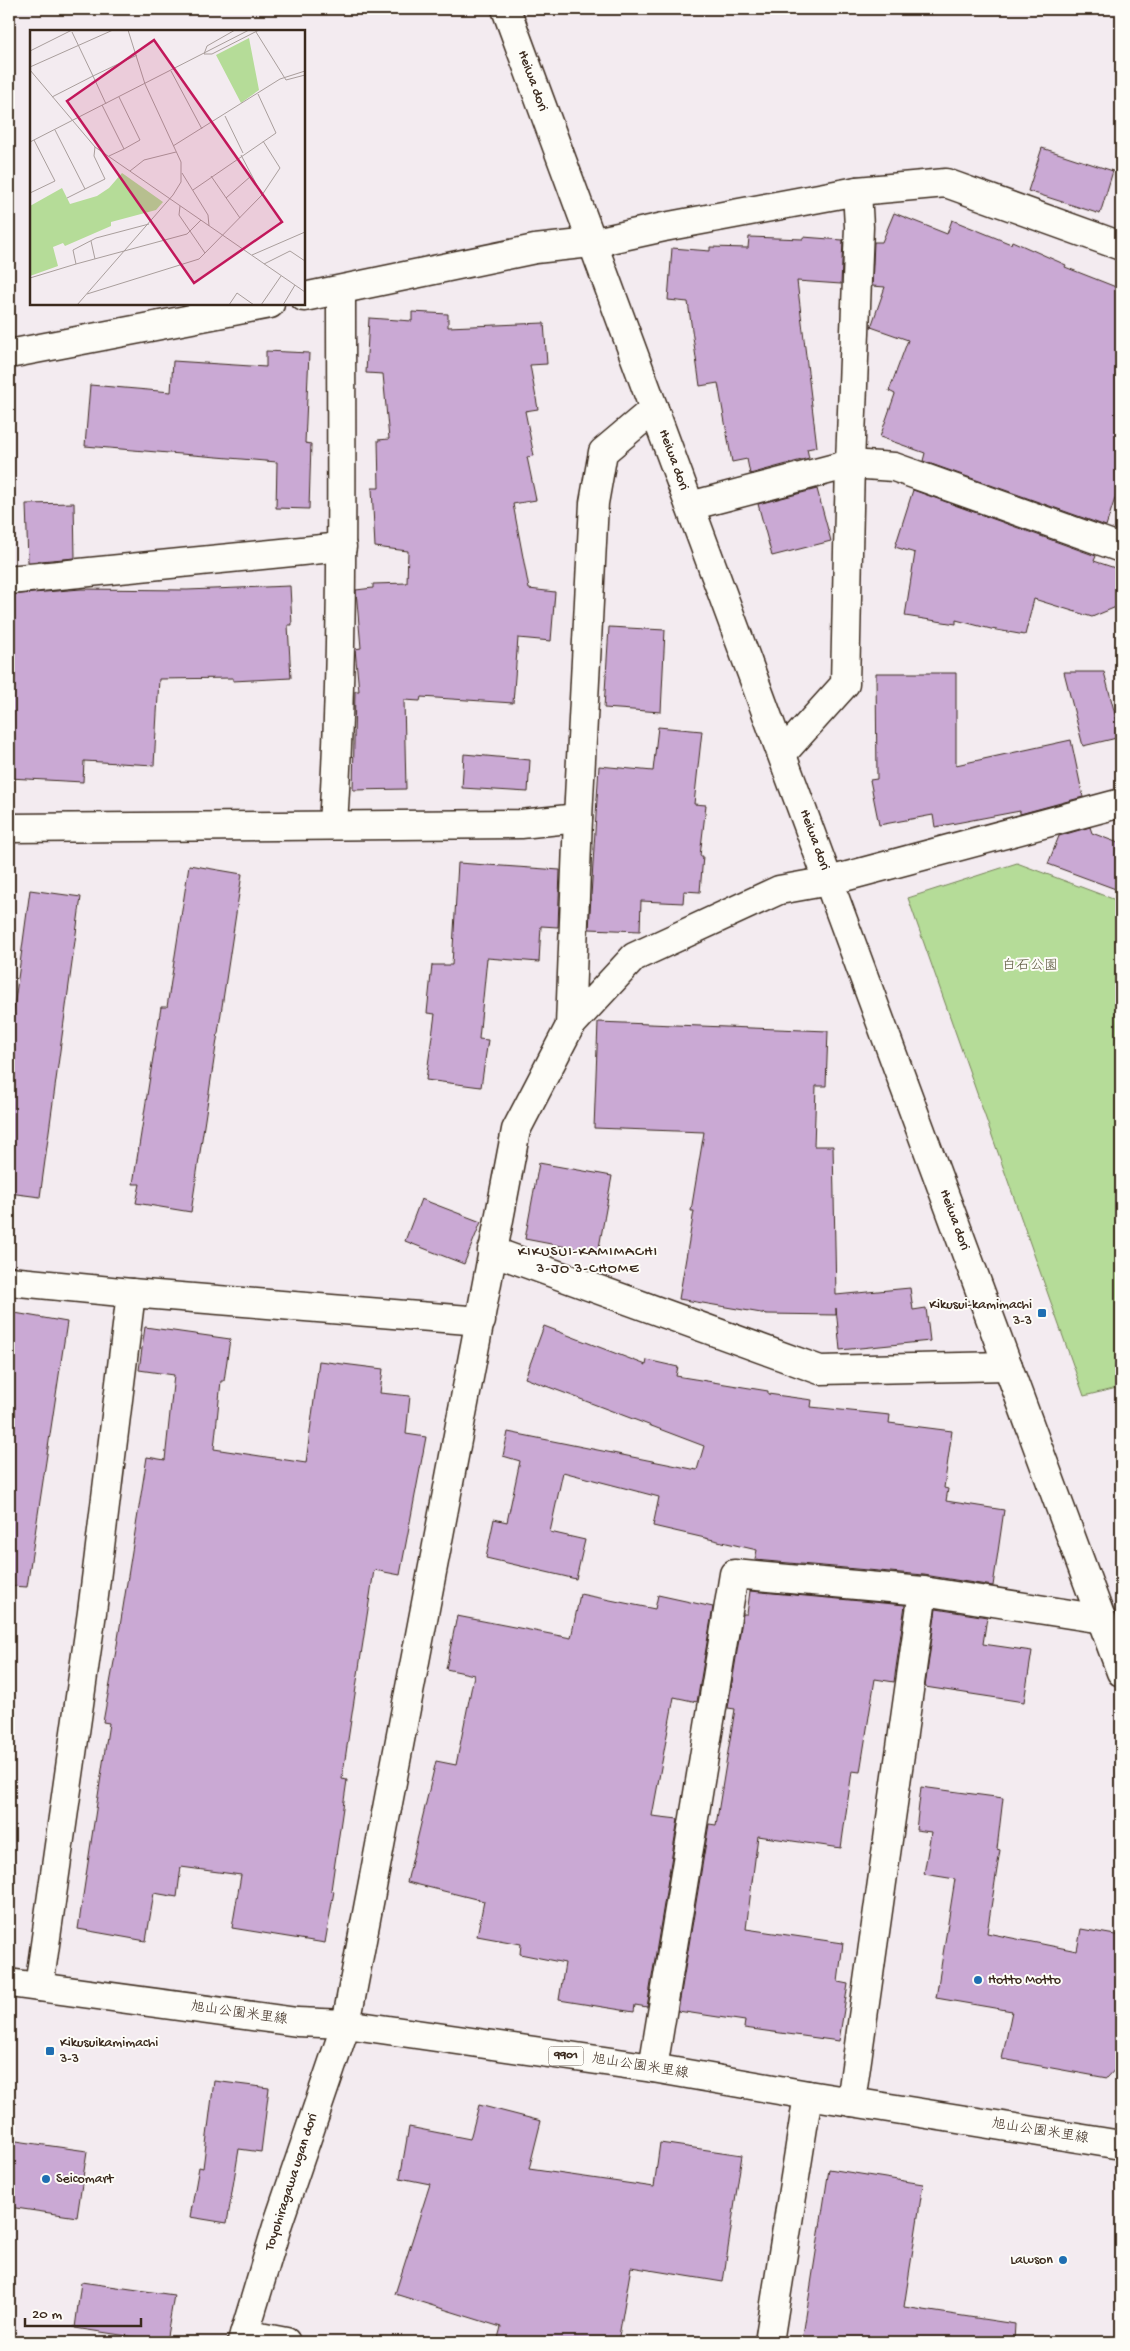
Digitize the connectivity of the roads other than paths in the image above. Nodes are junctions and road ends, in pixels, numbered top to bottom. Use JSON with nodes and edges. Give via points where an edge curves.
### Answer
{"nodes":[{"id":1,"x":506,"y":9,"type":"edge"},
{"id":2,"x":857,"y":191,"type":"junction"},
{"id":3,"x":592,"y":243,"type":"junction"},
{"id":4,"x":1121,"y":246,"type":"edge"},
{"id":5,"x":340,"y":290,"type":"junction"},
{"id":6,"x":305,"y":297,"type":"edge"},
{"id":7,"x":265,"y":305,"type":"edge"},
{"id":8,"x":9,"y":354,"type":"edge"},
{"id":9,"x":654,"y":409,"type":"junction"},
{"id":10,"x":850,"y":464,"type":"junction"},
{"id":11,"x":690,"y":506,"type":"junction"},
{"id":12,"x":342,"y":547,"type":"junction"},
{"id":13,"x":1121,"y":548,"type":"edge"},
{"id":14,"x":9,"y":580,"type":"edge"},
{"id":15,"x":782,"y":754,"type":"junction"},
{"id":16,"x":1121,"y":803,"type":"edge"},
{"id":17,"x":578,"y":818,"type":"junction"},
{"id":18,"x":333,"y":826,"type":"junction"},
{"id":19,"x":9,"y":828,"type":"edge"},
{"id":20,"x":829,"y":882,"type":"junction"},
{"id":21,"x":570,"y":1026,"type":"junction"},
{"id":22,"x":492,"y":1251,"type":"junction"},
{"id":23,"x":9,"y":1280,"type":"edge"},
{"id":24,"x":131,"y":1293,"type":"junction"},
{"id":25,"x":481,"y":1321,"type":"junction"},
{"id":26,"x":1008,"y":1366,"type":"junction"},
{"id":27,"x":924,"y":1591,"type":"junction"},
{"id":28,"x":1102,"y":1618,"type":"junction"},
{"id":29,"x":1121,"y":1672,"type":"edge"},
{"id":30,"x":9,"y":1983,"type":"edge"},
{"id":31,"x":39,"y":1987,"type":"junction"},
{"id":32,"x":346,"y":2024,"type":"junction"},
{"id":33,"x":653,"y":2068,"type":"junction"},
{"id":34,"x":808,"y":2096,"type":"junction"},
{"id":35,"x":851,"y":2102,"type":"junction"},
{"id":36,"x":1121,"y":2145,"type":"edge"},
{"id":37,"x":243,"y":2338,"type":"edge"},
{"id":38,"x":286,"y":2342,"type":"edge"},
{"id":39,"x":769,"y":2342,"type":"edge"}],
"edges":[{"from":1,"to":3,"type":"street","name":"Heiwa dori"},
{"from":2,"to":3,"type":"street"},
{"from":2,"to":4,"type":"street","via":[[946,183]]},
{"from":2,"to":10,"type":"street","via":[[859,227]]},
{"from":3,"to":5,"type":"street","via":[[535,249]]},
{"from":3,"to":9,"type":"street","name":"Heiwa dori"},
{"from":5,"to":6,"type":"street"},
{"from":5,"to":12,"type":"street"},
{"from":7,"to":8,"type":"street"},
{"from":9,"to":11,"type":"street","name":"Heiwa dori"},
{"from":9,"to":17,"type":"street","via":[[603,452],[594,503]]},
{"from":10,"to":11,"type":"street"},
{"from":10,"to":13,"type":"street","via":[[894,467]]},
{"from":10,"to":15,"type":"street","via":[[845,684]]},
{"from":11,"to":15,"type":"street","name":"Heiwa dori"},
{"from":12,"to":14,"type":"street"},
{"from":12,"to":18,"type":"street"},
{"from":15,"to":20,"type":"street","name":"Heiwa dori"},
{"from":16,"to":20,"type":"street"},
{"from":17,"to":18,"type":"street","via":[[521,824]]},
{"from":17,"to":21,"type":"street"},
{"from":18,"to":19,"type":"street"},
{"from":20,"to":21,"type":"street","via":[[778,890],[634,957]]},
{"from":20,"to":26,"type":"street","name":"Heiwa dori"},
{"from":21,"to":22,"type":"street","name":"Toyohiragawa ugan dori","via":[[516,1130]]},
{"from":22,"to":25,"type":"street","name":"Toyohiragawa ugan dori"},
{"from":22,"to":26,"type":"street","via":[[820,1370]]},
{"from":23,"to":24,"type":"street"},
{"from":24,"to":25,"type":"street"},
{"from":24,"to":31,"type":"street","via":[[92,1612]]},
{"from":25,"to":32,"type":"street","name":"Toyohiragawa ugan dori"},
{"from":26,"to":28,"type":"street","name":"Heiwa dori"},
{"from":27,"to":28,"type":"street"},
{"from":27,"to":33,"type":"street","via":[[734,1574]]},
{"from":27,"to":35,"type":"street"},
{"from":28,"to":29,"type":"street","name":"Heiwa dori"},
{"from":30,"to":31,"type":"street","name":"旭山公園米里線","number":"9901"},
{"from":31,"to":32,"type":"street","name":"旭山公園米里線","number":"9901","via":[[297,2022]]},
{"from":32,"to":33,"type":"street","name":"旭山公園米里線","number":"9901"},
{"from":32,"to":37,"type":"street","name":"Toyohiragawa ugan dori","via":[[278,2223]]},
{"from":33,"to":34,"type":"street","name":"旭山公園米里線","number":"9901"},
{"from":34,"to":35,"type":"street","name":"旭山公園米里線","number":"9901"},
{"from":34,"to":39,"type":"street"},
{"from":35,"to":36,"type":"street","name":"旭山公園米里線","number":"9901"},
{"from":37,"to":38,"type":"street"}]}
